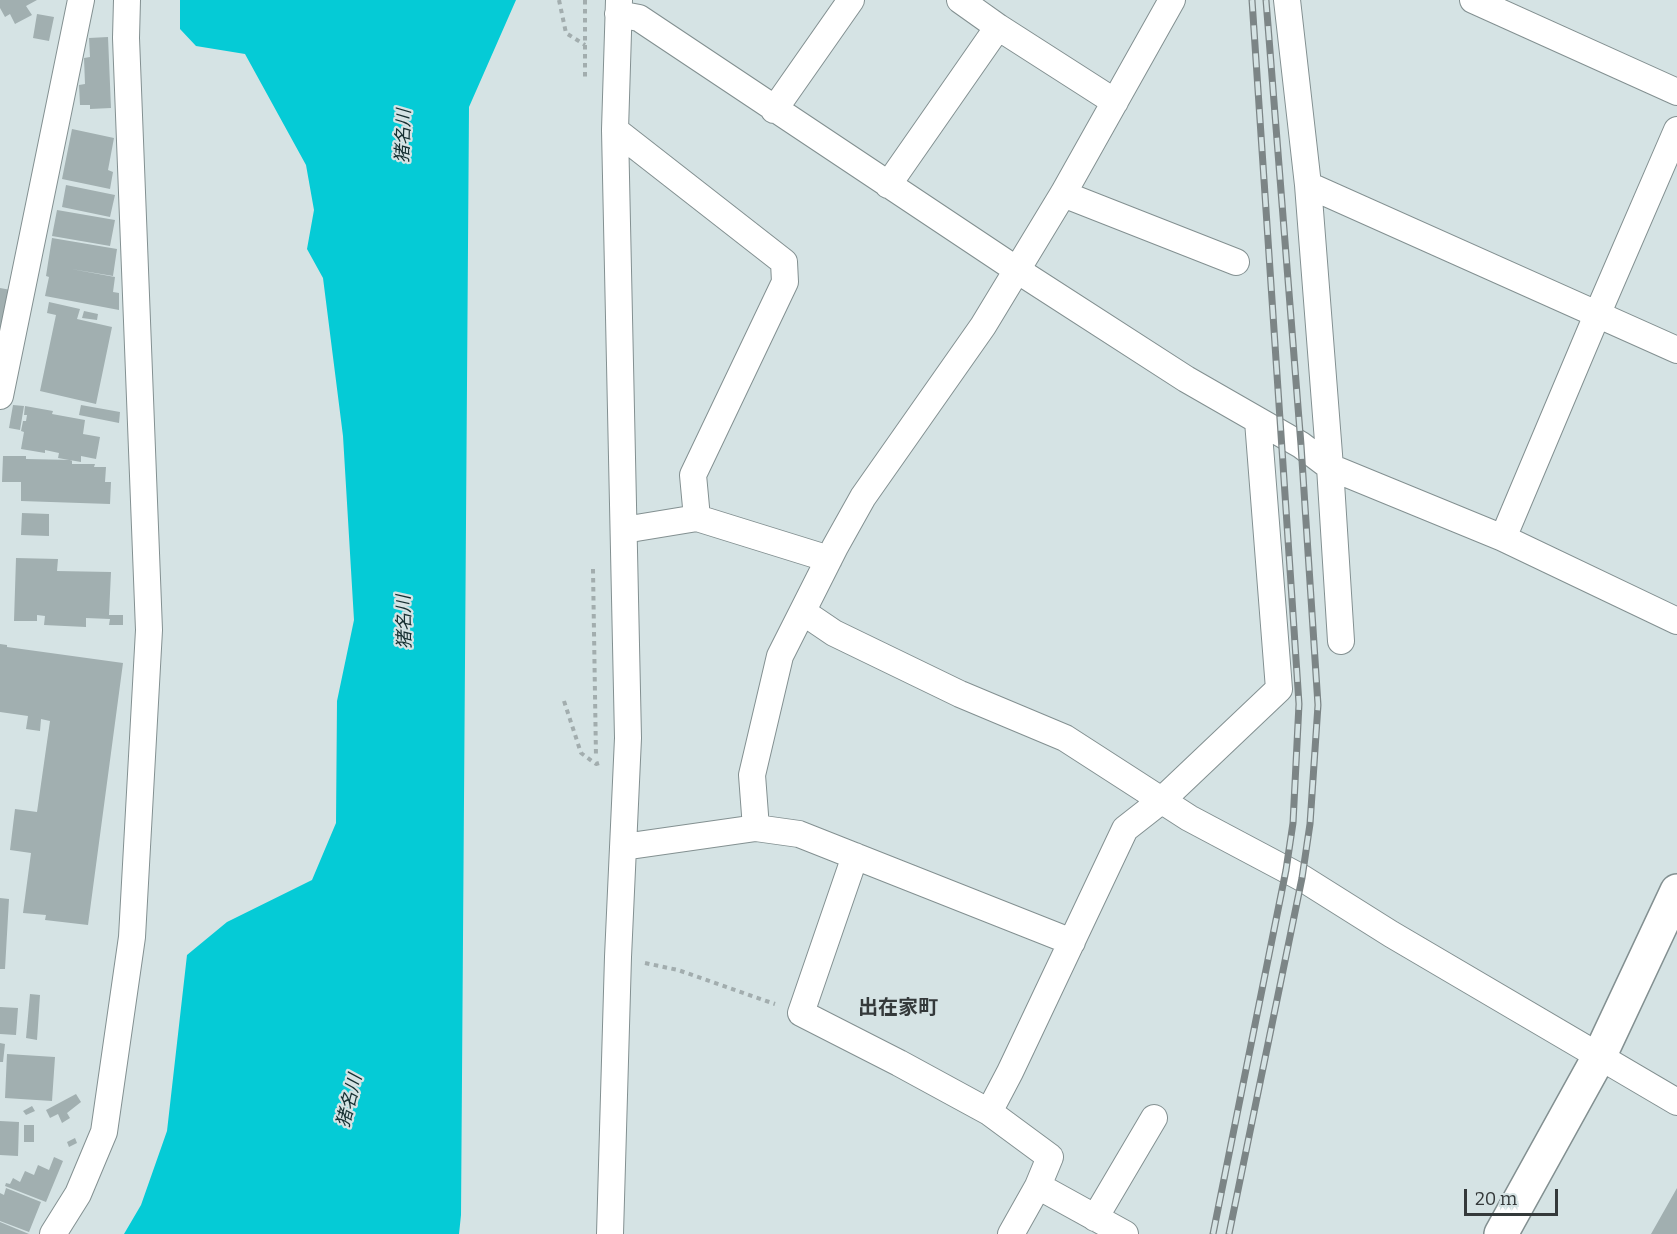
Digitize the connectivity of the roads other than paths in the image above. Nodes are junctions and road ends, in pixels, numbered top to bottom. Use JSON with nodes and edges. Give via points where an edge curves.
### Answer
{"nodes":[{"id":1,"x":81,"y":0,"type":"edge"},
{"id":2,"x":127,"y":0,"type":"edge"},
{"id":3,"x":851,"y":0,"type":"edge"},
{"id":4,"x":960,"y":0,"type":"edge"},
{"id":5,"x":1287,"y":0,"type":"edge"},
{"id":6,"x":1473,"y":0,"type":"edge"},
{"id":7,"x":1167,"y":2,"type":"edge"},
{"id":8,"x":618,"y":7,"type":"edge"},
{"id":9,"x":998,"y":27,"type":"junction"},
{"id":10,"x":1677,"y":92,"type":"edge"},
{"id":11,"x":1114,"y":102,"type":"junction"},
{"id":12,"x":774,"y":110,"type":"junction"},
{"id":13,"x":615,"y":130,"type":"junction"},
{"id":14,"x":1677,"y":130,"type":"edge"},
{"id":15,"x":888,"y":185,"type":"junction"},
{"id":16,"x":1308,"y":185,"type":"junction"},
{"id":17,"x":1063,"y":194,"type":"junction"},
{"id":18,"x":1236,"y":262,"type":"dead end"},
{"id":19,"x":1017,"y":270,"type":"junction"},
{"id":20,"x":1597,"y":315,"type":"junction"},
{"id":21,"x":1677,"y":350,"type":"edge"},
{"id":22,"x":0,"y":396,"type":"edge"},
{"id":23,"x":1257,"y":421,"type":"junction"},
{"id":24,"x":1330,"y":467,"type":"junction"},
{"id":25,"x":697,"y":518,"type":"junction"},
{"id":26,"x":624,"y":530,"type":"junction"},
{"id":27,"x":1503,"y":538,"type":"junction"},
{"id":28,"x":829,"y":559,"type":"junction"},
{"id":29,"x":803,"y":612,"type":"junction"},
{"id":30,"x":1677,"y":621,"type":"edge"},
{"id":31,"x":1341,"y":641,"type":"dead end"},
{"id":32,"x":1162,"y":800,"type":"junction"},
{"id":33,"x":756,"y":828,"type":"junction"},
{"id":34,"x":623,"y":847,"type":"junction"},
{"id":35,"x":855,"y":856,"type":"junction"},
{"id":36,"x":1677,"y":891,"type":"edge"},
{"id":37,"x":1072,"y":942,"type":"junction"},
{"id":38,"x":1600,"y":1055,"type":"junction"},
{"id":39,"x":1677,"y":1101,"type":"edge"},
{"id":40,"x":989,"y":1112,"type":"junction"},
{"id":41,"x":1154,"y":1118,"type":"dead end"},
{"id":42,"x":1038,"y":1186,"type":"junction"},
{"id":43,"x":1095,"y":1218,"type":"junction"},
{"id":44,"x":53,"y":1234,"type":"edge"},
{"id":45,"x":610,"y":1234,"type":"edge"},
{"id":46,"x":1011,"y":1234,"type":"edge"},
{"id":47,"x":1125,"y":1234,"type":"edge"},
{"id":48,"x":1501,"y":1234,"type":"edge"}],
"edges":[{"from":1,"to":22,"type":"street"},
{"from":2,"to":44,"type":"street","via":[[149,630],[132,937],[104,1132],[78,1194]]},
{"from":3,"to":12,"type":"street"},
{"from":4,"to":9,"type":"street"},
{"from":5,"to":16,"type":"street"},
{"from":6,"to":10,"type":"street"},
{"from":7,"to":11,"type":"street"},
{"from":8,"to":12,"type":"street"},
{"from":8,"to":13,"type":"street"},
{"from":9,"to":11,"type":"street"},
{"from":9,"to":15,"type":"street"},
{"from":11,"to":17,"type":"street"},
{"from":12,"to":15,"type":"street"},
{"from":13,"to":25,"type":"street","via":[[784,262],[785,282],[693,475]]},
{"from":13,"to":26,"type":"street"},
{"from":14,"to":20,"type":"street"},
{"from":15,"to":19,"type":"street"},
{"from":16,"to":20,"type":"street"},
{"from":16,"to":24,"type":"street"},
{"from":17,"to":18,"type":"street"},
{"from":17,"to":19,"type":"street"},
{"from":19,"to":23,"type":"street","via":[[1186,380]]},
{"from":19,"to":28,"type":"street","via":[[983,326],[863,497]]},
{"from":20,"to":21,"type":"street"},
{"from":20,"to":27,"type":"street"},
{"from":23,"to":24,"type":"street","via":[[1301,445]]},
{"from":23,"to":32,"type":"street","via":[[1279,689]]},
{"from":24,"to":27,"type":"street"},
{"from":24,"to":31,"type":"street"},
{"from":25,"to":26,"type":"street"},
{"from":25,"to":28,"type":"street"},
{"from":26,"to":34,"type":"street","via":[[628,738]]},
{"from":27,"to":30,"type":"street"},
{"from":28,"to":29,"type":"street"},
{"from":29,"to":32,"type":"street","via":[[834,633],[960,694],[1065,738]]},
{"from":29,"to":33,"type":"street","via":[[780,657],[752,775]]},
{"from":32,"to":37,"type":"street","via":[[1125,829]]},
{"from":32,"to":38,"type":"street","via":[[1302,878]]},
{"from":33,"to":34,"type":"street"},
{"from":33,"to":35,"type":"street","via":[[799,834]]},
{"from":34,"to":45,"type":"street"},
{"from":35,"to":37,"type":"street"},
{"from":35,"to":40,"type":"street","via":[[801,1013]]},
{"from":36,"to":38,"type":"street"},
{"from":37,"to":40,"type":"street"},
{"from":38,"to":39,"type":"street"},
{"from":38,"to":48,"type":"street"},
{"from":40,"to":42,"type":"street","via":[[1050,1157]]},
{"from":41,"to":43,"type":"street"},
{"from":42,"to":43,"type":"street"},
{"from":42,"to":46,"type":"street"},
{"from":43,"to":47,"type":"street"}]}
